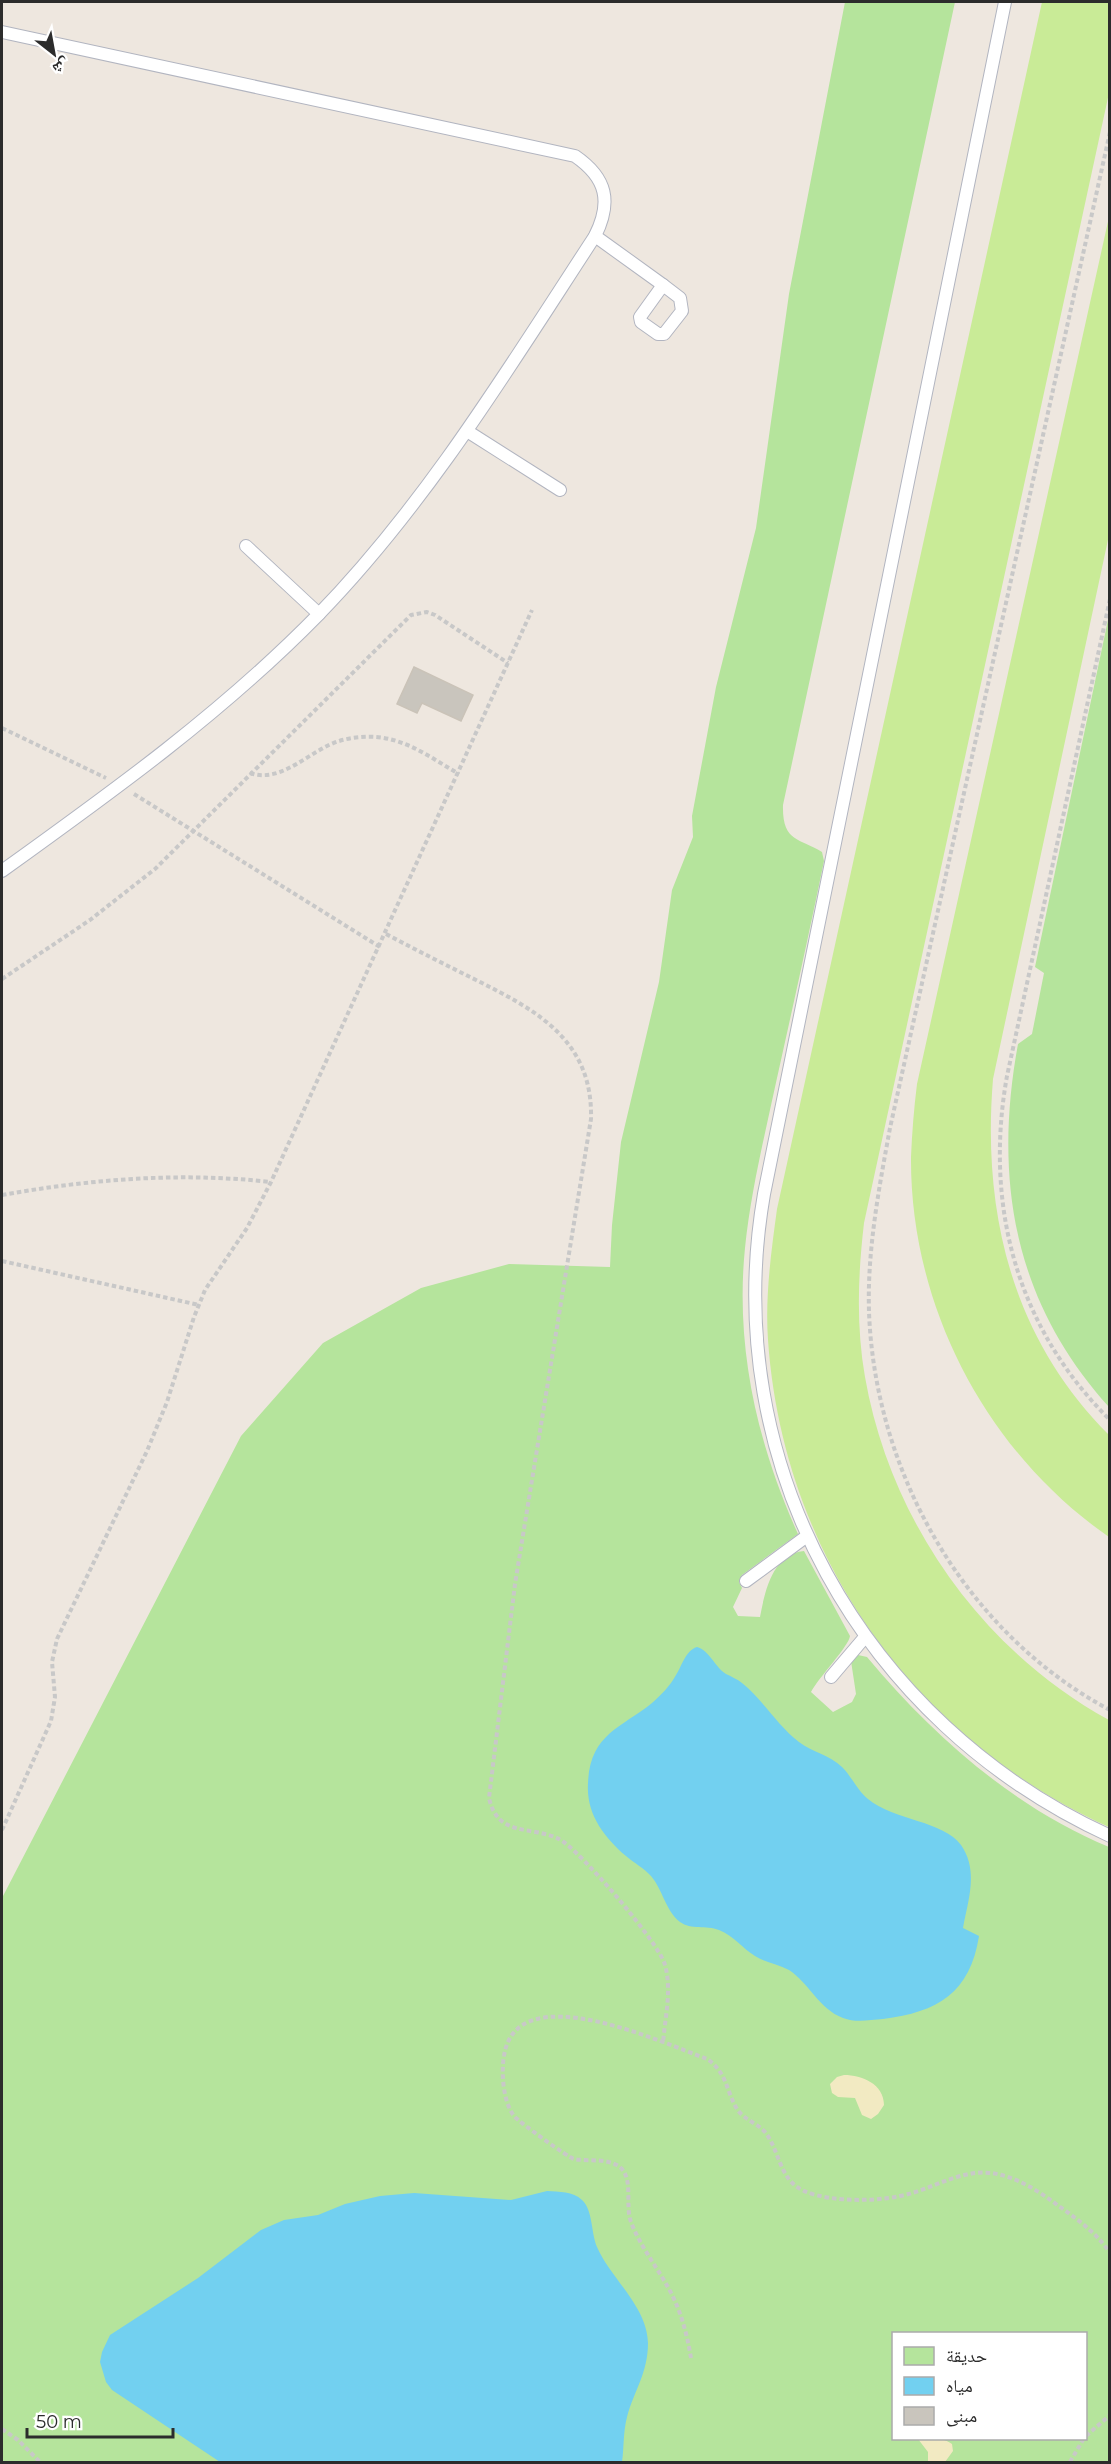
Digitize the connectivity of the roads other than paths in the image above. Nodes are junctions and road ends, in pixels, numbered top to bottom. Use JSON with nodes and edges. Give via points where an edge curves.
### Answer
{"nodes":[{"id":1,"x":1005,"y":2,"type":"edge"},
{"id":2,"x":2,"y":32,"type":"edge"},
{"id":3,"x":595,"y":236,"type":"junction"},
{"id":4,"x":663,"y":285,"type":"dead end"},
{"id":5,"x":467,"y":431,"type":"junction"},
{"id":6,"x":560,"y":490,"type":"dead end"},
{"id":7,"x":246,"y":546,"type":"dead end"},
{"id":8,"x":319,"y":614,"type":"junction"},
{"id":9,"x":2,"y":871,"type":"edge"},
{"id":10,"x":807,"y":1536,"type":"junction"},
{"id":11,"x":746,"y":1581,"type":"dead end"},
{"id":12,"x":865,"y":1637,"type":"junction"},
{"id":13,"x":831,"y":1677,"type":"dead end"},
{"id":14,"x":1110,"y":1836,"type":"edge"}],
"edges":[{"from":1,"to":10,"type":"lane","via":[[758,1233],[755,1309],[767,1416],[784,1477]]},
{"from":2,"to":3,"type":"lane","via":[[575,156],[591,167],[601,182],[606,201]]},
{"from":3,"to":4,"type":"lane"},
{"from":3,"to":5,"type":"lane"},
{"from":5,"to":6,"type":"lane"},
{"from":5,"to":8,"type":"lane","via":[[393,529]]},
{"from":7,"to":8,"type":"lane"},
{"from":8,"to":9,"type":"lane","via":[[241,689],[121,786]]},
{"from":10,"to":11,"type":"lane"},
{"from":10,"to":12,"type":"lane"},
{"from":12,"to":13,"type":"lane"},
{"from":12,"to":14,"type":"lane","via":[[906,1689],[960,1742],[1029,1792]]}]}
